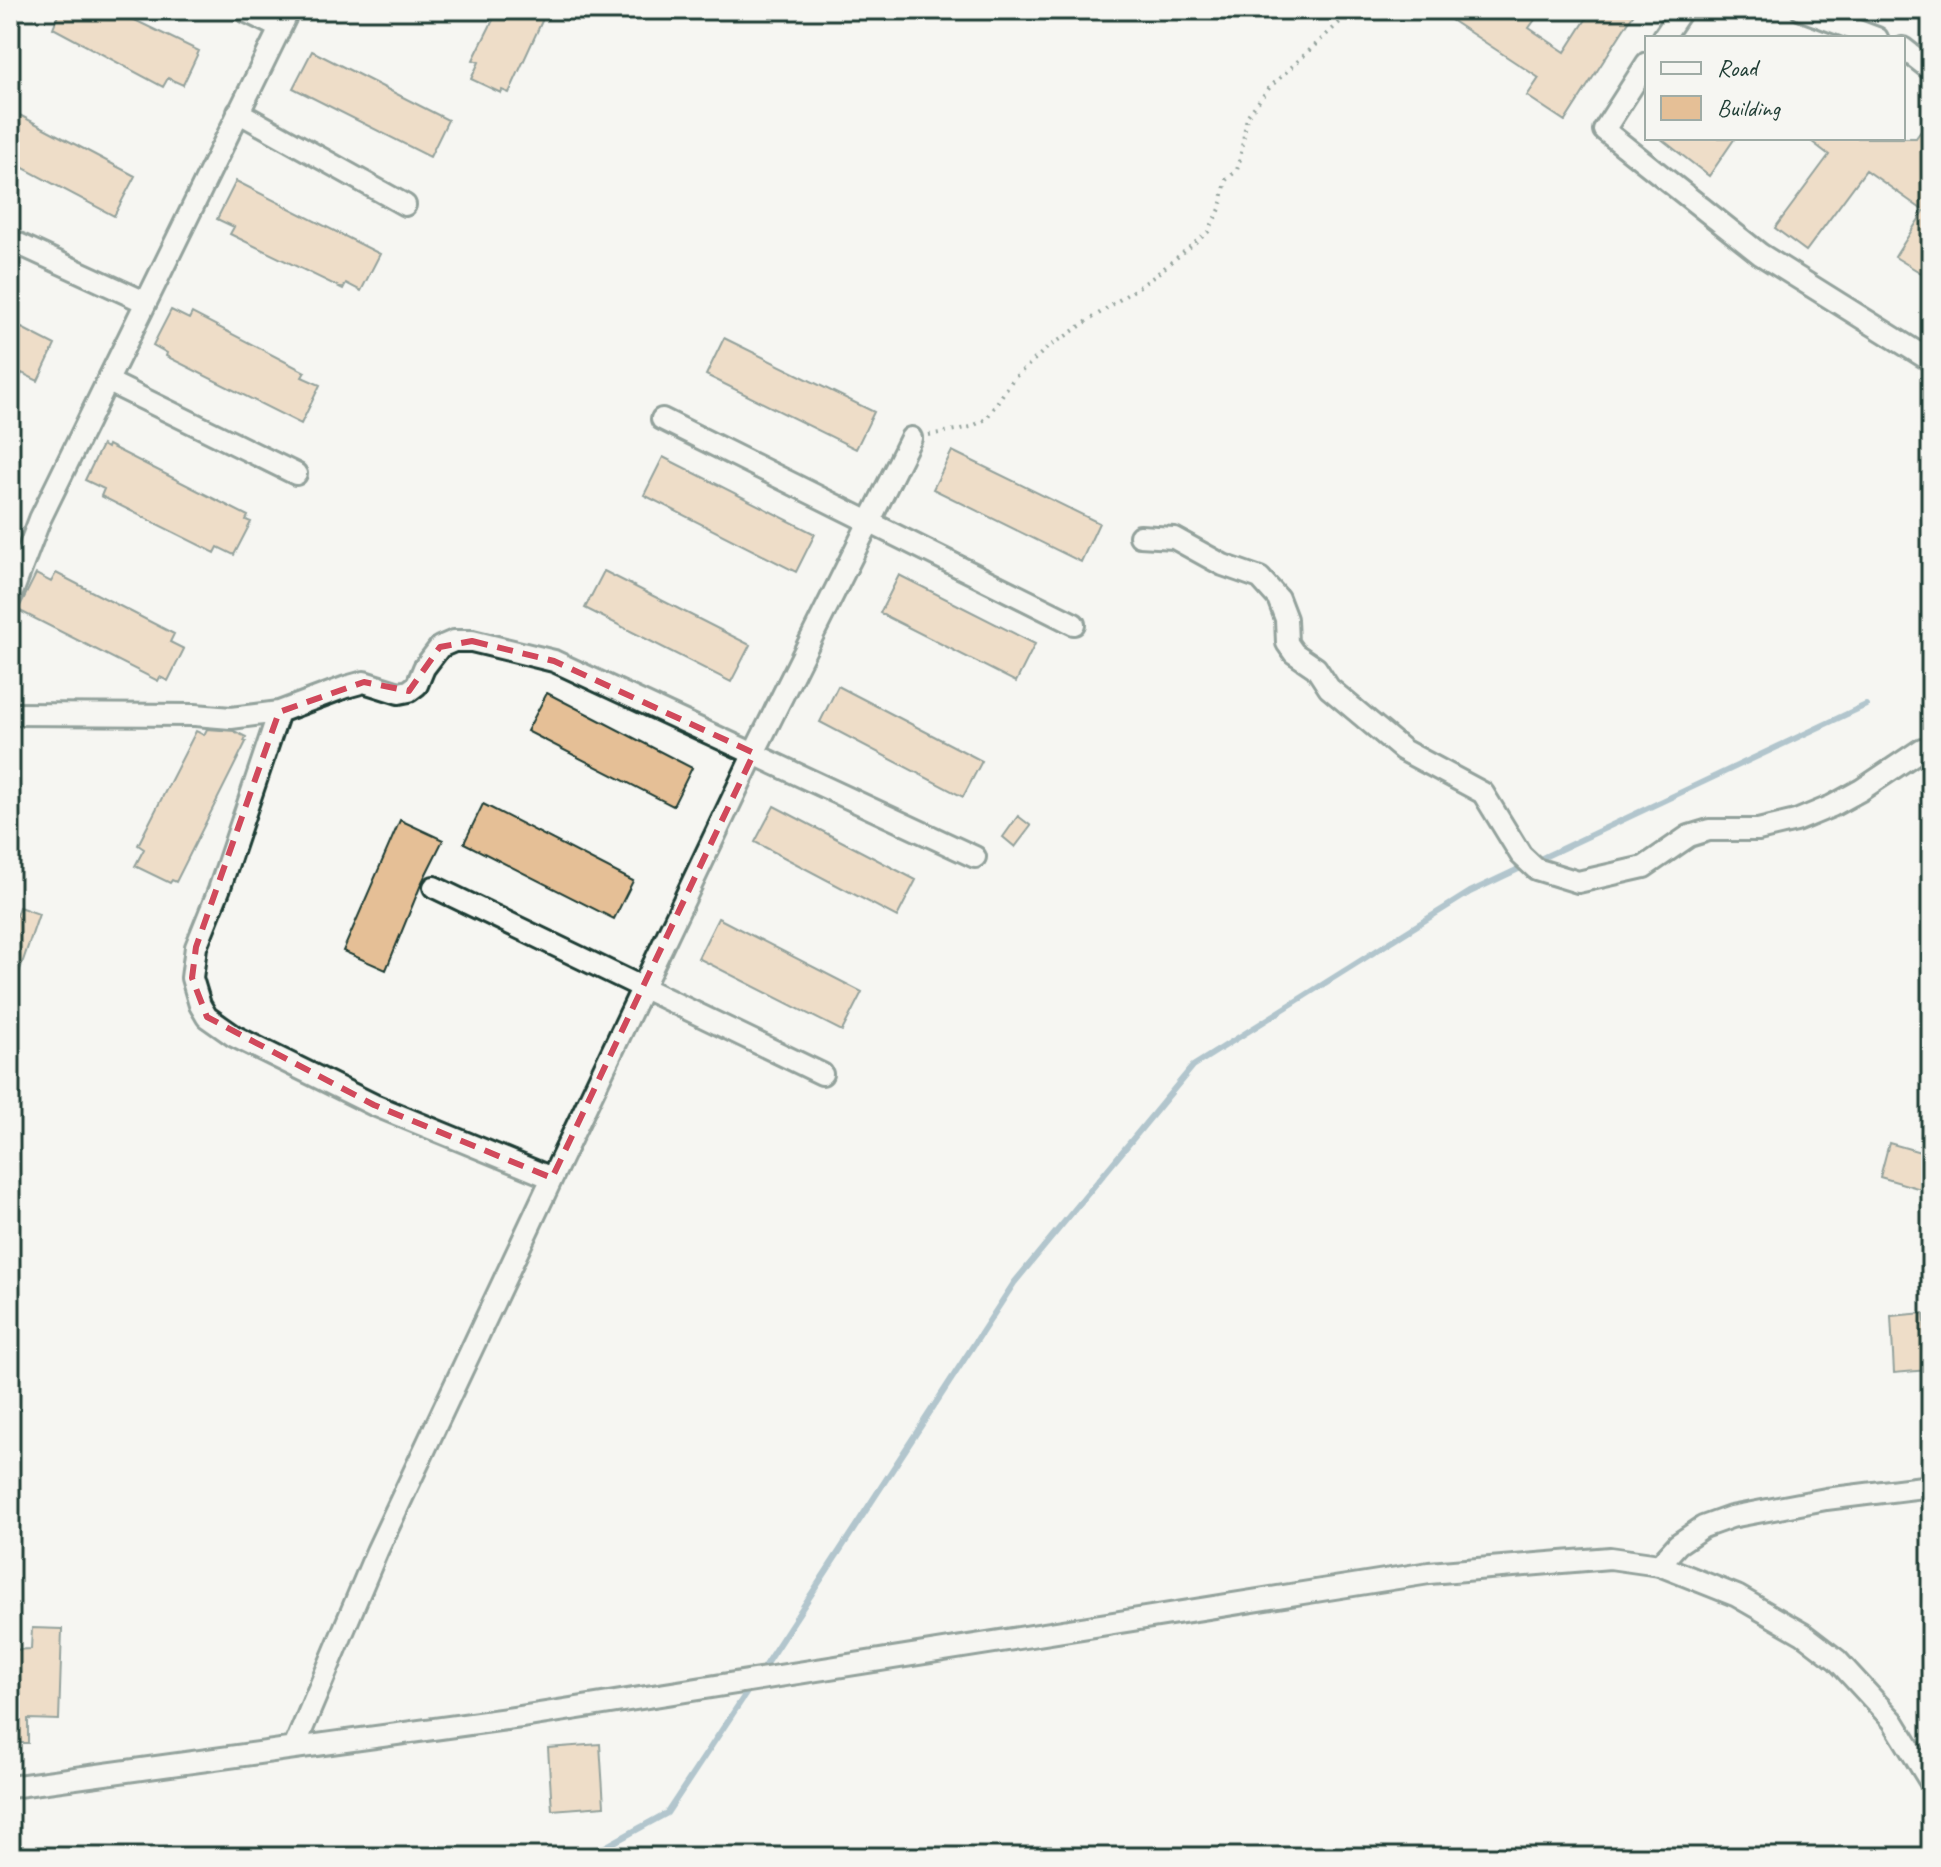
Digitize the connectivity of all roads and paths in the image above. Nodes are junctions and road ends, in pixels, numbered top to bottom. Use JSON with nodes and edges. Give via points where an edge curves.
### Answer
{"nodes":[{"id":1,"x":243,"y":10,"type":"edge"},
{"id":2,"x":1366,"y":10,"type":"edge"},
{"id":3,"x":1682,"y":10,"type":"edge"},
{"id":4,"x":1802,"y":10,"type":"edge"},
{"id":5,"x":285,"y":19,"type":"edge"},
{"id":6,"x":1664,"y":36,"type":"edge"},
{"id":7,"x":1872,"y":36,"type":"edge"},
{"id":8,"x":1905,"y":50,"type":"edge"},
{"id":9,"x":1645,"y":66,"type":"edge"},
{"id":10,"x":1931,"y":70,"type":"edge"},
{"id":11,"x":238,"y":112,"type":"junction"},
{"id":12,"x":405,"y":205,"type":"dead end"},
{"id":13,"x":10,"y":240,"type":"edge"},
{"id":14,"x":145,"y":302,"type":"junction"},
{"id":15,"x":1931,"y":361,"type":"edge"},
{"id":16,"x":107,"y":381,"type":"junction"},
{"id":17,"x":662,"y":419,"type":"dead end"},
{"id":18,"x":911,"y":438,"type":"joint"},
{"id":19,"x":296,"y":474,"type":"dead end"},
{"id":20,"x":869,"y":521,"type":"junction"},
{"id":21,"x":1140,"y":536,"type":"dead end"},
{"id":22,"x":10,"y":598,"type":"edge"},
{"id":23,"x":1074,"y":624,"type":"dead end"},
{"id":24,"x":279,"y":712,"type":"junction"},
{"id":25,"x":10,"y":714,"type":"edge"},
{"id":26,"x":754,"y":753,"type":"junction"},
{"id":27,"x":1931,"y":756,"type":"edge"},
{"id":28,"x":975,"y":857,"type":"dead end"},
{"id":29,"x":434,"y":887,"type":"dead end"},
{"id":30,"x":643,"y":988,"type":"junction"},
{"id":31,"x":822,"y":1074,"type":"dead end"},
{"id":32,"x":552,"y":1178,"type":"junction"},
{"id":33,"x":1931,"y":1486,"type":"edge"},
{"id":34,"x":1678,"y":1544,"type":"junction"},
{"id":35,"x":1659,"y":1565,"type":"junction"},
{"id":36,"x":1680,"y":1574,"type":"junction"},
{"id":37,"x":294,"y":1748,"type":"junction"},
{"id":38,"x":1931,"y":1783,"type":"edge"},
{"id":39,"x":10,"y":1787,"type":"edge"}],
"edges":[{"from":1,"to":5,"type":"street"},
{"from":2,"to":18,"type":"path","via":[[1340,22],[1251,108],[1237,170],[1226,180],[1208,232],[1152,278],[1046,349],[1013,379],[986,419],[971,427]]},
{"from":3,"to":6,"type":"street"},
{"from":4,"to":7,"type":"street"},
{"from":5,"to":11,"type":"street"},
{"from":8,"to":10,"type":"street"},
{"from":9,"to":15,"type":"street","via":[[1604,130],[1760,254]]},
{"from":11,"to":12,"type":"street"},
{"from":11,"to":14,"type":"street"},
{"from":13,"to":14,"type":"street"},
{"from":14,"to":16,"type":"street"},
{"from":16,"to":19,"type":"street"},
{"from":16,"to":22,"type":"street","via":[[40,519]]},
{"from":17,"to":20,"type":"street"},
{"from":18,"to":20,"type":"street"},
{"from":20,"to":23,"type":"street"},
{"from":20,"to":26,"type":"street"},
{"from":21,"to":27,"type":"street","via":[[1174,538],[1260,578],[1278,598],[1287,643],[1316,668],[1329,688],[1403,750],[1483,793],[1521,855],[1536,869],[1578,882],[1644,867],[1689,836],[1709,830],[1758,830],[1796,821],[1861,790],[1922,749]]},
{"from":24,"to":25,"type":"street","via":[[231,718]]},
{"from":24,"to":26,"type":"street","via":[[364,682],[409,691],[440,647],[472,641],[554,661]]},
{"from":24,"to":32,"type":"street","via":[[196,947],[192,978],[207,1017],[234,1036],[374,1105]]},
{"from":26,"to":28,"type":"street"},
{"from":26,"to":30,"type":"street"},
{"from":29,"to":30,"type":"street"},
{"from":30,"to":31,"type":"street"},
{"from":30,"to":32,"type":"street"},
{"from":32,"to":37,"type":"street","via":[[377,1551]]},
{"from":33,"to":34,"type":"street","via":[[1755,1510],[1703,1527]]},
{"from":34,"to":35,"type":"street"},
{"from":34,"to":36,"type":"street"},
{"from":35,"to":36,"type":"street"},
{"from":35,"to":37,"type":"street","via":[[1610,1558],[1429,1573]]},
{"from":36,"to":38,"type":"street","via":[[1737,1596],[1837,1660],[1893,1721]]},
{"from":37,"to":39,"type":"street"}]}
